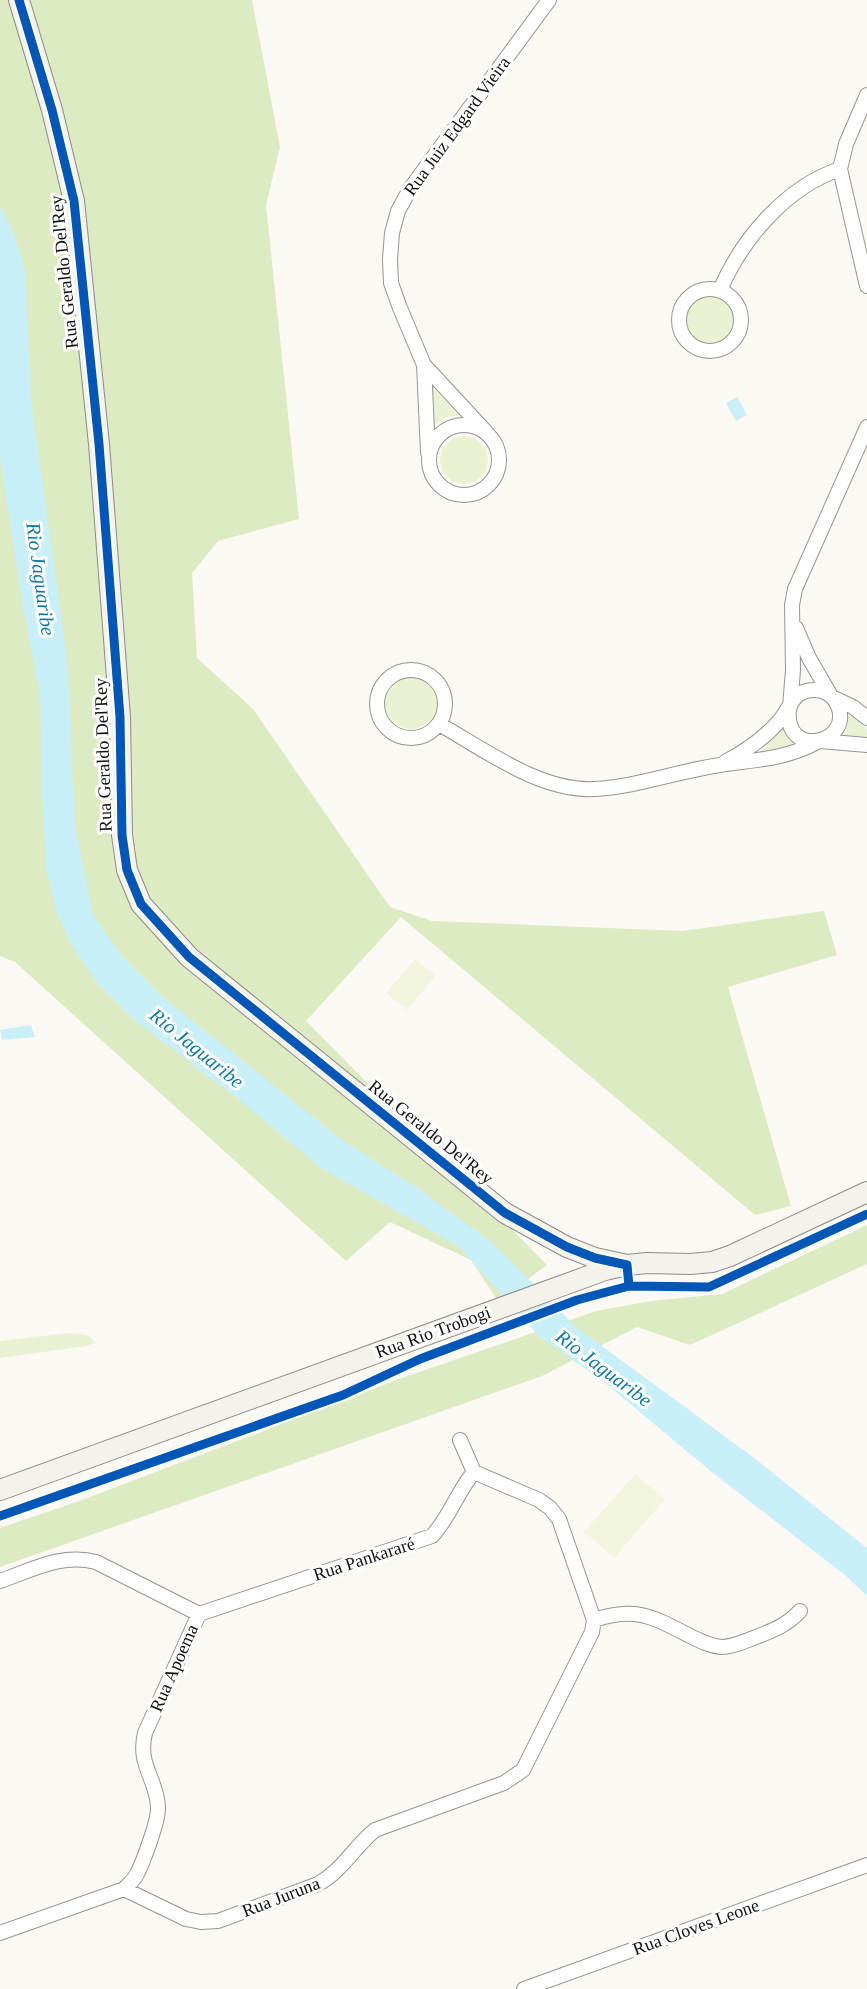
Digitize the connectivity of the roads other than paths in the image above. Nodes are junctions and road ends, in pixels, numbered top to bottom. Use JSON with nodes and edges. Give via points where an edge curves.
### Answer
{"nodes":[{"id":1,"x":19,"y":0,"type":"edge"},
{"id":2,"x":549,"y":0,"type":"edge"},
{"id":3,"x":867,"y":95,"type":"edge"},
{"id":4,"x":840,"y":169,"type":"junction"},
{"id":5,"x":867,"y":286,"type":"edge"},
{"id":6,"x":720,"y":290,"type":"junction"},
{"id":7,"x":424,"y":365,"type":"junction"},
{"id":8,"x":867,"y":427,"type":"edge"},
{"id":9,"x":486,"y":432,"type":"junction"},
{"id":10,"x":428,"y":459,"type":"junction"},
{"id":11,"x":793,"y":621,"type":"junction"},
{"id":12,"x":831,"y":697,"type":"junction"},
{"id":13,"x":789,"y":708,"type":"junction"},
{"id":14,"x":867,"y":718,"type":"edge"},
{"id":15,"x":439,"y":724,"type":"junction"},
{"id":16,"x":819,"y":742,"type":"junction"},
{"id":17,"x":867,"y":745,"type":"edge"},
{"id":18,"x":721,"y":765,"type":"junction"},
{"id":19,"x":867,"y":1192,"type":"edge"},
{"id":20,"x":627,"y":1265,"type":"junction"},
{"id":21,"x":460,"y":1440,"type":"dead end"},
{"id":22,"x":474,"y":1472,"type":"junction"},
{"id":23,"x":38,"y":1477,"type":"junction"},
{"id":24,"x":0,"y":1482,"type":"edge"},
{"id":25,"x":0,"y":1490,"type":"edge"},
{"id":26,"x":0,"y":1581,"type":"edge"},
{"id":27,"x":800,"y":1611,"type":"dead end"},
{"id":28,"x":199,"y":1614,"type":"junction"},
{"id":29,"x":594,"y":1620,"type":"junction"},
{"id":30,"x":867,"y":1865,"type":"edge"},
{"id":31,"x":124,"y":1888,"type":"junction"},
{"id":32,"x":0,"y":1933,"type":"edge"},
{"id":33,"x":524,"y":1989,"type":"edge"}],
"edges":[{"from":1,"to":20,"type":"main road","name":"Rua Geraldo Del'Rey","via":[[74,201],[99,444],[120,717],[122,835],[127,870],[141,904],[189,957],[505,1213],[567,1247]]},
{"from":2,"to":7,"type":"street","name":"Rua Juiz Edgard Vieira","via":[[398,211],[392,233],[391,283]]},
{"from":3,"to":4,"type":"street"},
{"from":4,"to":5,"type":"street"},
{"from":4,"to":6,"type":"street","via":[[809,182],[769,216],[740,253]]},
{"from":6,"to":6,"type":"street","via":[[694,292],[679,313],[678,326],[683,338],[706,352],[731,344],[742,321],[732,297]]},
{"from":7,"to":9,"type":"street","name":"Rua Juiz Edgard Vieira"},
{"from":7,"to":10,"type":"street","name":"Rua Juiz Edgard Vieira"},
{"from":8,"to":11,"type":"street","via":[[795,589]]},
{"from":9,"to":10,"type":"street","via":[[461,424],[449,428],[438,435]]},
{"from":9,"to":10,"type":"street","name":"Rua Juiz Edgard Vieira","via":[[498,450],[498,472],[484,489],[474,494],[463,496],[442,488],[434,480]]},
{"from":11,"to":12,"type":"street"},
{"from":11,"to":13,"type":"street"},
{"from":12,"to":13,"type":"street","via":[[824,692],[807,691]]},
{"from":12,"to":14,"type":"street"},
{"from":12,"to":16,"type":"street","via":[[838,705],[839,723],[828,738]]},
{"from":13,"to":16,"type":"street","via":[[794,733]]},
{"from":13,"to":18,"type":"street","via":[[753,747]]},
{"from":15,"to":15,"type":"street","via":[[444,713],[443,691],[428,675],[418,671],[396,674],[380,690],[377,700],[382,722],[399,736],[421,737]]},
{"from":15,"to":18,"type":"street","via":[[518,769],[564,787],[616,787]]},
{"from":16,"to":17,"type":"street"},
{"from":16,"to":18,"type":"street","via":[[793,754]]},
{"from":19,"to":20,"type":"main road","name":"Rua Rio Trobogi","via":[[712,1262]]},
{"from":20,"to":23,"type":"main road","name":"Rua Rio Trobogi","via":[[604,1270]]},
{"from":21,"to":22,"type":"street"},
{"from":22,"to":28,"type":"street","name":"Rua Pankararé","via":[[432,1536]]},
{"from":22,"to":29,"type":"street","via":[[539,1500],[554,1514],[564,1530]]},
{"from":23,"to":24,"type":"main road"},
{"from":23,"to":25,"type":"main road","name":"Rua Rio Trobogi"},
{"from":26,"to":28,"type":"street","name":"Rua Apoema","via":[[68,1558],[82,1559],[96,1562]]},
{"from":27,"to":29,"type":"street","via":[[782,1627],[719,1647],[644,1615],[614,1613]]},
{"from":28,"to":31,"type":"street","name":"Rua Apoema","via":[[145,1733],[143,1758],[158,1807],[136,1875]]},
{"from":29,"to":31,"type":"street","name":"Rua Juruna","via":[[588,1645],[529,1762],[513,1778],[375,1830],[331,1877],[218,1921],[186,1919]]},
{"from":30,"to":33,"type":"street","name":"Rua Cloves Leone"},
{"from":31,"to":32,"type":"street"}]}
